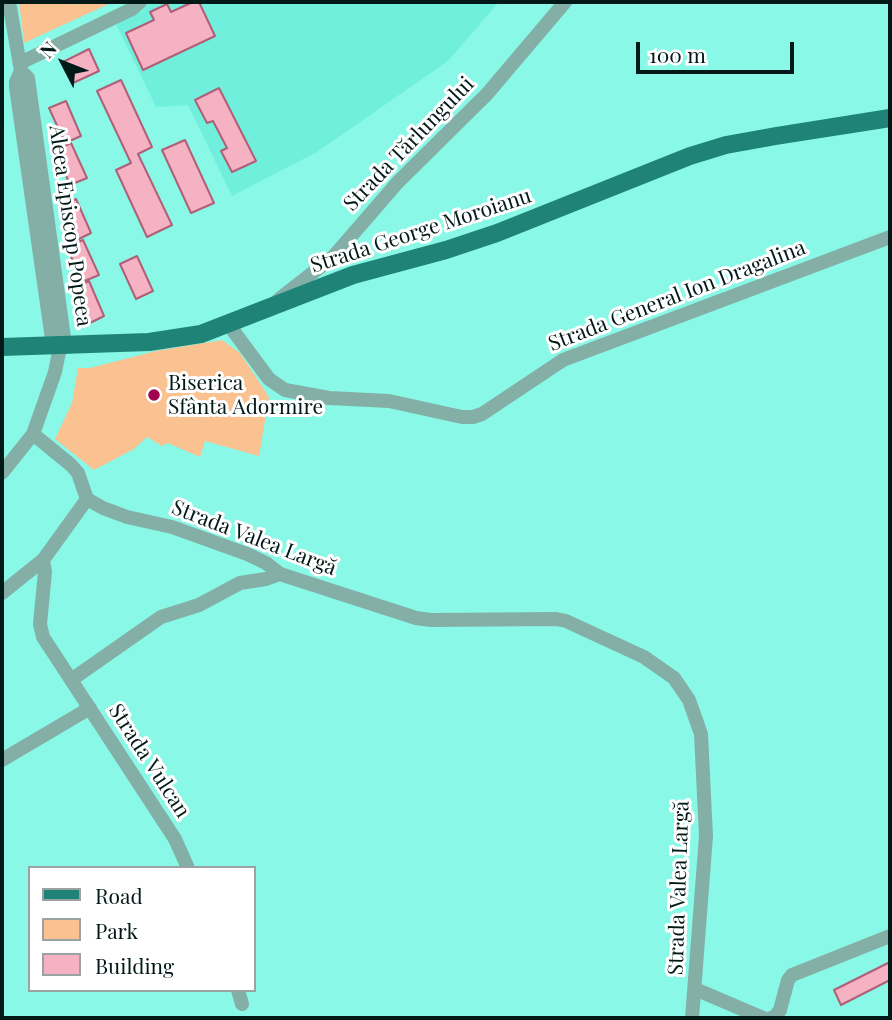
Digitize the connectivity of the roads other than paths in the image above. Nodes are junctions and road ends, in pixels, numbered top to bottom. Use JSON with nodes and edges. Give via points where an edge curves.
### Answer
{"nodes":[{"id":1,"x":9,"y":2,"type":"edge"},
{"id":2,"x":140,"y":2,"type":"edge"},
{"id":3,"x":565,"y":2,"type":"edge"},
{"id":4,"x":20,"y":67,"type":"junction"},
{"id":5,"x":16,"y":87,"type":"edge"},
{"id":6,"x":890,"y":118,"type":"edge"},
{"id":7,"x":890,"y":237,"type":"edge"},
{"id":8,"x":275,"y":305,"type":"junction"},
{"id":9,"x":229,"y":325,"type":"junction"},
{"id":10,"x":2,"y":347,"type":"edge"},
{"id":11,"x":59,"y":347,"type":"junction"},
{"id":12,"x":33,"y":434,"type":"junction"},
{"id":13,"x":2,"y":473,"type":"edge"},
{"id":14,"x":87,"y":499,"type":"junction"},
{"id":15,"x":43,"y":561,"type":"junction"},
{"id":16,"x":280,"y":574,"type":"junction"},
{"id":17,"x":2,"y":593,"type":"edge"},
{"id":18,"x":71,"y":680,"type":"junction"},
{"id":19,"x":90,"y":708,"type":"junction"},
{"id":20,"x":2,"y":760,"type":"edge"},
{"id":21,"x":187,"y":866,"type":"edge"},
{"id":22,"x":890,"y":936,"type":"edge"},
{"id":23,"x":695,"y":989,"type":"junction"},
{"id":24,"x":692,"y":1018,"type":"edge"},
{"id":25,"x":763,"y":1018,"type":"edge"},
{"id":26,"x":771,"y":1018,"type":"edge"}],
"edges":[{"from":1,"to":4,"type":"street","name":"Aleea Episcop Popeea"},
{"from":2,"to":4,"type":"street"},
{"from":3,"to":8,"type":"street","name":"Strada Tărlungului","via":[[487,94],[398,182],[333,257]]},
{"from":4,"to":5,"type":"street","name":"Aleea Episcop Popeea","via":[[28,78]]},
{"from":5,"to":11,"type":"street","name":"Aleea Episcop Popeea"},
{"from":6,"to":8,"type":"main road","name":"Strada George Moroianu","via":[[726,145],[497,233],[352,275]]},
{"from":7,"to":9,"type":"street","name":"Strada General Ion Dragalina","via":[[580,352],[472,417],[389,401],[285,390],[269,379]]},
{"from":8,"to":9,"type":"main road","name":"Strada George Moroianu"},
{"from":9,"to":11,"type":"main road","name":"Strada George Moroianu","via":[[167,341]]},
{"from":10,"to":11,"type":"main road","name":"Strada George Moroianu"},
{"from":11,"to":12,"type":"street"},
{"from":12,"to":13,"type":"street"},
{"from":12,"to":14,"type":"street","via":[[78,473]]},
{"from":14,"to":15,"type":"street"},
{"from":14,"to":16,"type":"street","name":"Strada Valea Largă","via":[[127,517],[172,527],[247,554]]},
{"from":15,"to":17,"type":"street"},
{"from":15,"to":18,"type":"street","name":"Strada Vulcan","via":[[41,631]]},
{"from":16,"to":18,"type":"street","via":[[240,583],[199,605],[161,617]]},
{"from":16,"to":23,"type":"street","name":"Strada Valea Largă","via":[[424,620],[566,621],[644,657],[674,678],[689,700],[701,734],[706,836]]},
{"from":18,"to":19,"type":"street","name":"Strada Vulcan"},
{"from":19,"to":20,"type":"street"},
{"from":19,"to":21,"type":"street","name":"Strada Vulcan","via":[[175,839]]},
{"from":22,"to":26,"type":"street","via":[[792,975],[780,1010]]},
{"from":23,"to":24,"type":"street","name":"Strada Valea Largă"},
{"from":23,"to":25,"type":"street"}]}
